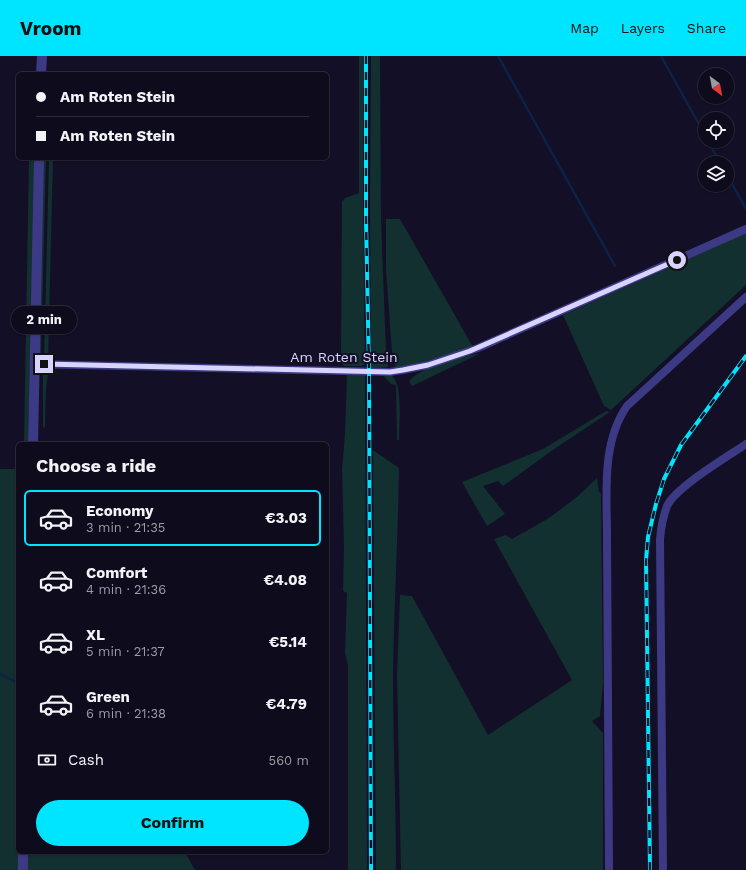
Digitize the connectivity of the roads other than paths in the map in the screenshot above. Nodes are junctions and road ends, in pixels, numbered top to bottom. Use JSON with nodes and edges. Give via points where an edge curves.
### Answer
{"nodes":[{"id":1,"x":42,"y":56,"type":"edge"},
{"id":2,"x":41,"y":72,"type":"edge"},
{"id":3,"x":39,"y":160,"type":"edge"},
{"id":4,"x":746,"y":229,"type":"edge"},
{"id":5,"x":746,"y":297,"type":"edge"},
{"id":6,"x":34,"y":364,"type":"junction"},
{"id":7,"x":33,"y":442,"type":"edge"},
{"id":8,"x":746,"y":444,"type":"edge"},
{"id":9,"x":23,"y":854,"type":"edge"},
{"id":10,"x":23,"y":870,"type":"edge"},
{"id":11,"x":609,"y":870,"type":"edge"},
{"id":12,"x":663,"y":870,"type":"edge"}],
"edges":[{"from":1,"to":2,"type":"street"},
{"from":3,"to":6,"type":"street"},
{"from":4,"to":6,"type":"street","name":"Am Roten Stein","via":[[478,348],[435,363],[403,370],[369,372]]},
{"from":5,"to":11,"type":"street","via":[[627,406],[610,449],[607,493]]},
{"from":6,"to":7,"type":"street"},
{"from":8,"to":12,"type":"street","via":[[678,493],[668,505],[662,527],[660,539]]},
{"from":9,"to":10,"type":"street"}]}
